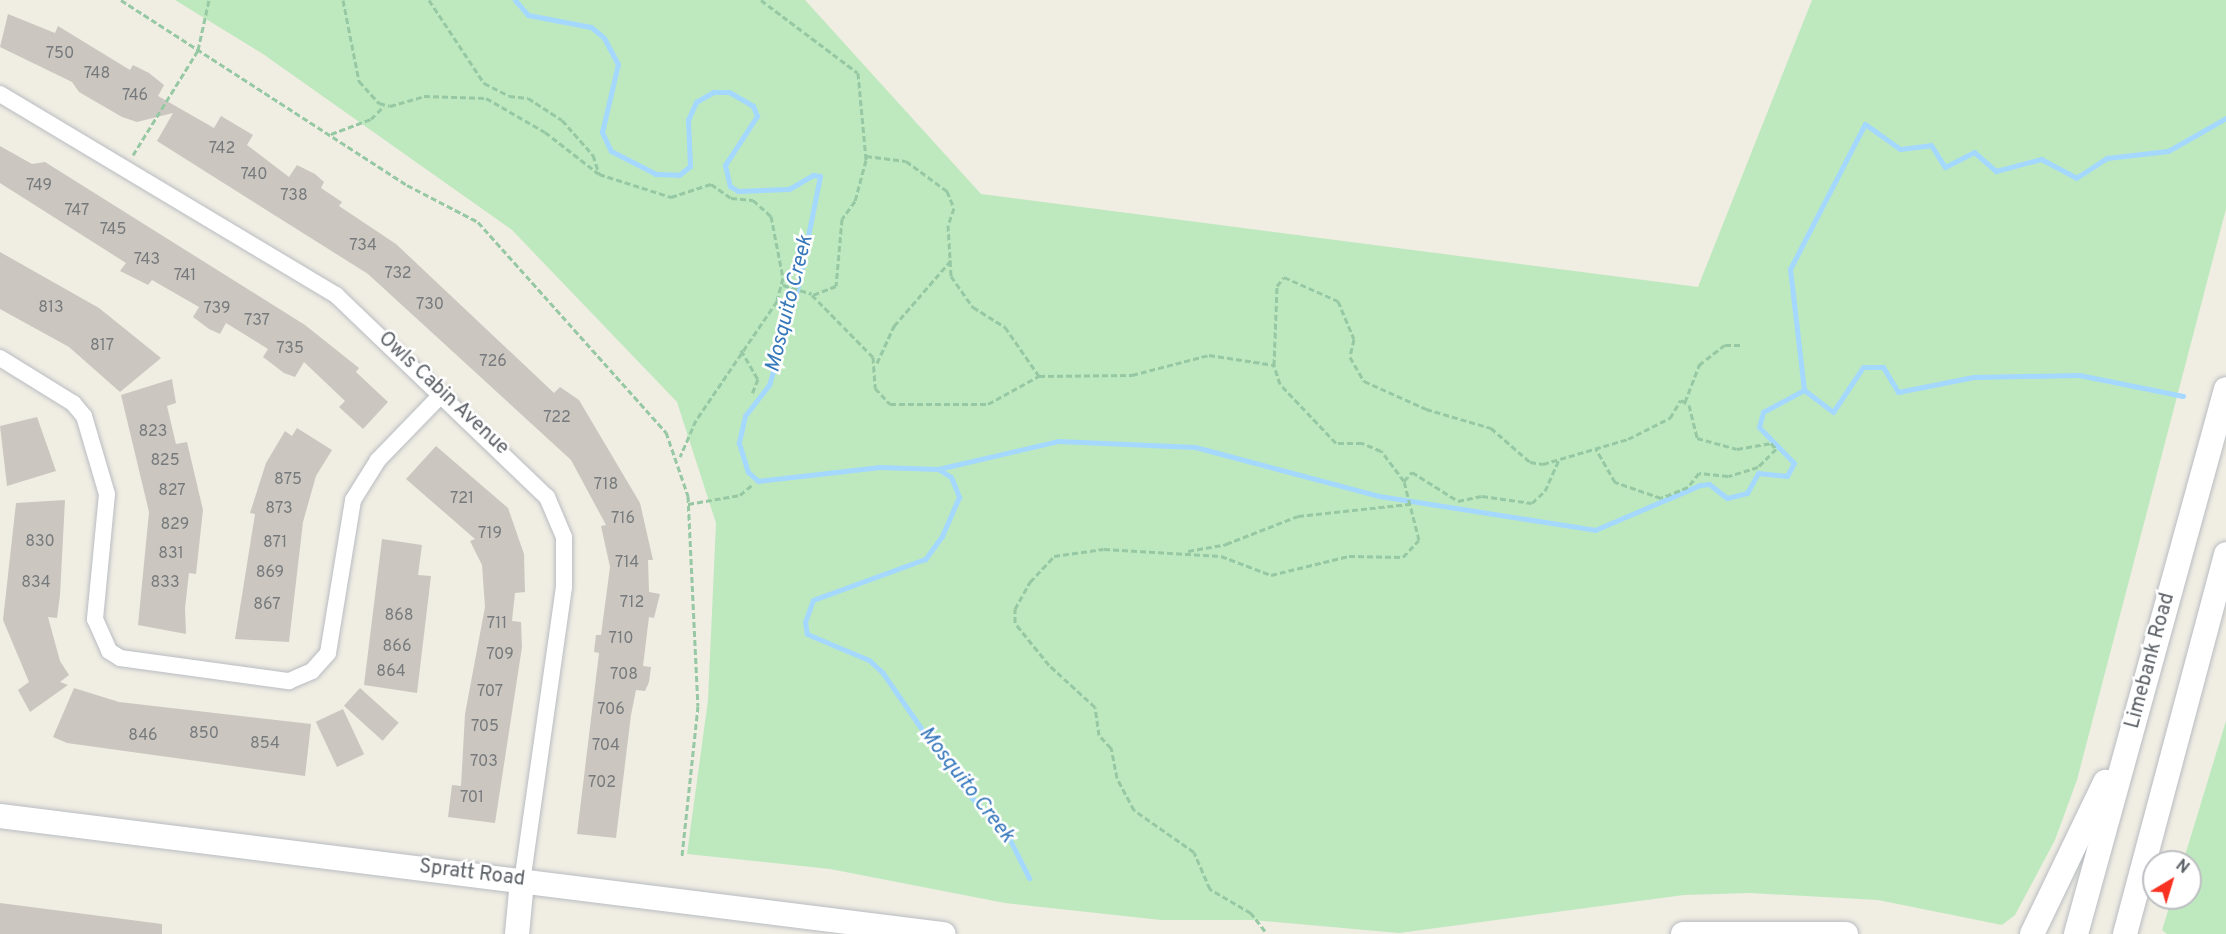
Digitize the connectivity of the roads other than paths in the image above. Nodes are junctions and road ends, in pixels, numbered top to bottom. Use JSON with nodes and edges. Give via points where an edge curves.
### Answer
{"nodes":[{"id":1,"x":0,"y":94,"type":"edge"},
{"id":2,"x":0,"y":358,"type":"edge"},
{"id":3,"x":2226,"y":389,"type":"edge"},
{"id":4,"x":442,"y":394,"type":"junction"},
{"id":5,"x":2226,"y":554,"type":"edge"},
{"id":6,"x":2140,"y":703,"type":"junction"},
{"id":7,"x":0,"y":816,"type":"edge"},
{"id":8,"x":522,"y":881,"type":"junction"},
{"id":9,"x":2130,"y":927,"type":"edge"},
{"id":10,"x":517,"y":934,"type":"edge"},
{"id":11,"x":944,"y":934,"type":"edge"},
{"id":12,"x":1683,"y":934,"type":"edge"},
{"id":13,"x":1846,"y":934,"type":"edge"},
{"id":14,"x":2032,"y":934,"type":"edge"},
{"id":15,"x":2076,"y":934,"type":"edge"}],
"edges":[{"from":1,"to":4,"type":"street","name":"Owls Cabin Avenue","via":[[336,295]]},
{"from":2,"to":4,"type":"street","via":[[73,403],[84,416],[107,494],[95,619],[109,651],[120,658],[289,681],[312,671],[328,653],[353,500],[378,460]]},
{"from":3,"to":6,"type":"main road","name":"Limebank Road"},
{"from":4,"to":8,"type":"street","name":"Owls Cabin Avenue","via":[[537,484],[564,537],[564,587]]},
{"from":5,"to":9,"type":"main road"},
{"from":6,"to":14,"type":"main road"},
{"from":6,"to":15,"type":"main road","name":"Limebank Road"},
{"from":7,"to":8,"type":"main road","name":"Spratt Road"},
{"from":8,"to":10,"type":"main road"},
{"from":8,"to":11,"type":"main road","name":"Spratt Road"},
{"from":12,"to":13,"type":"main road"}]}
